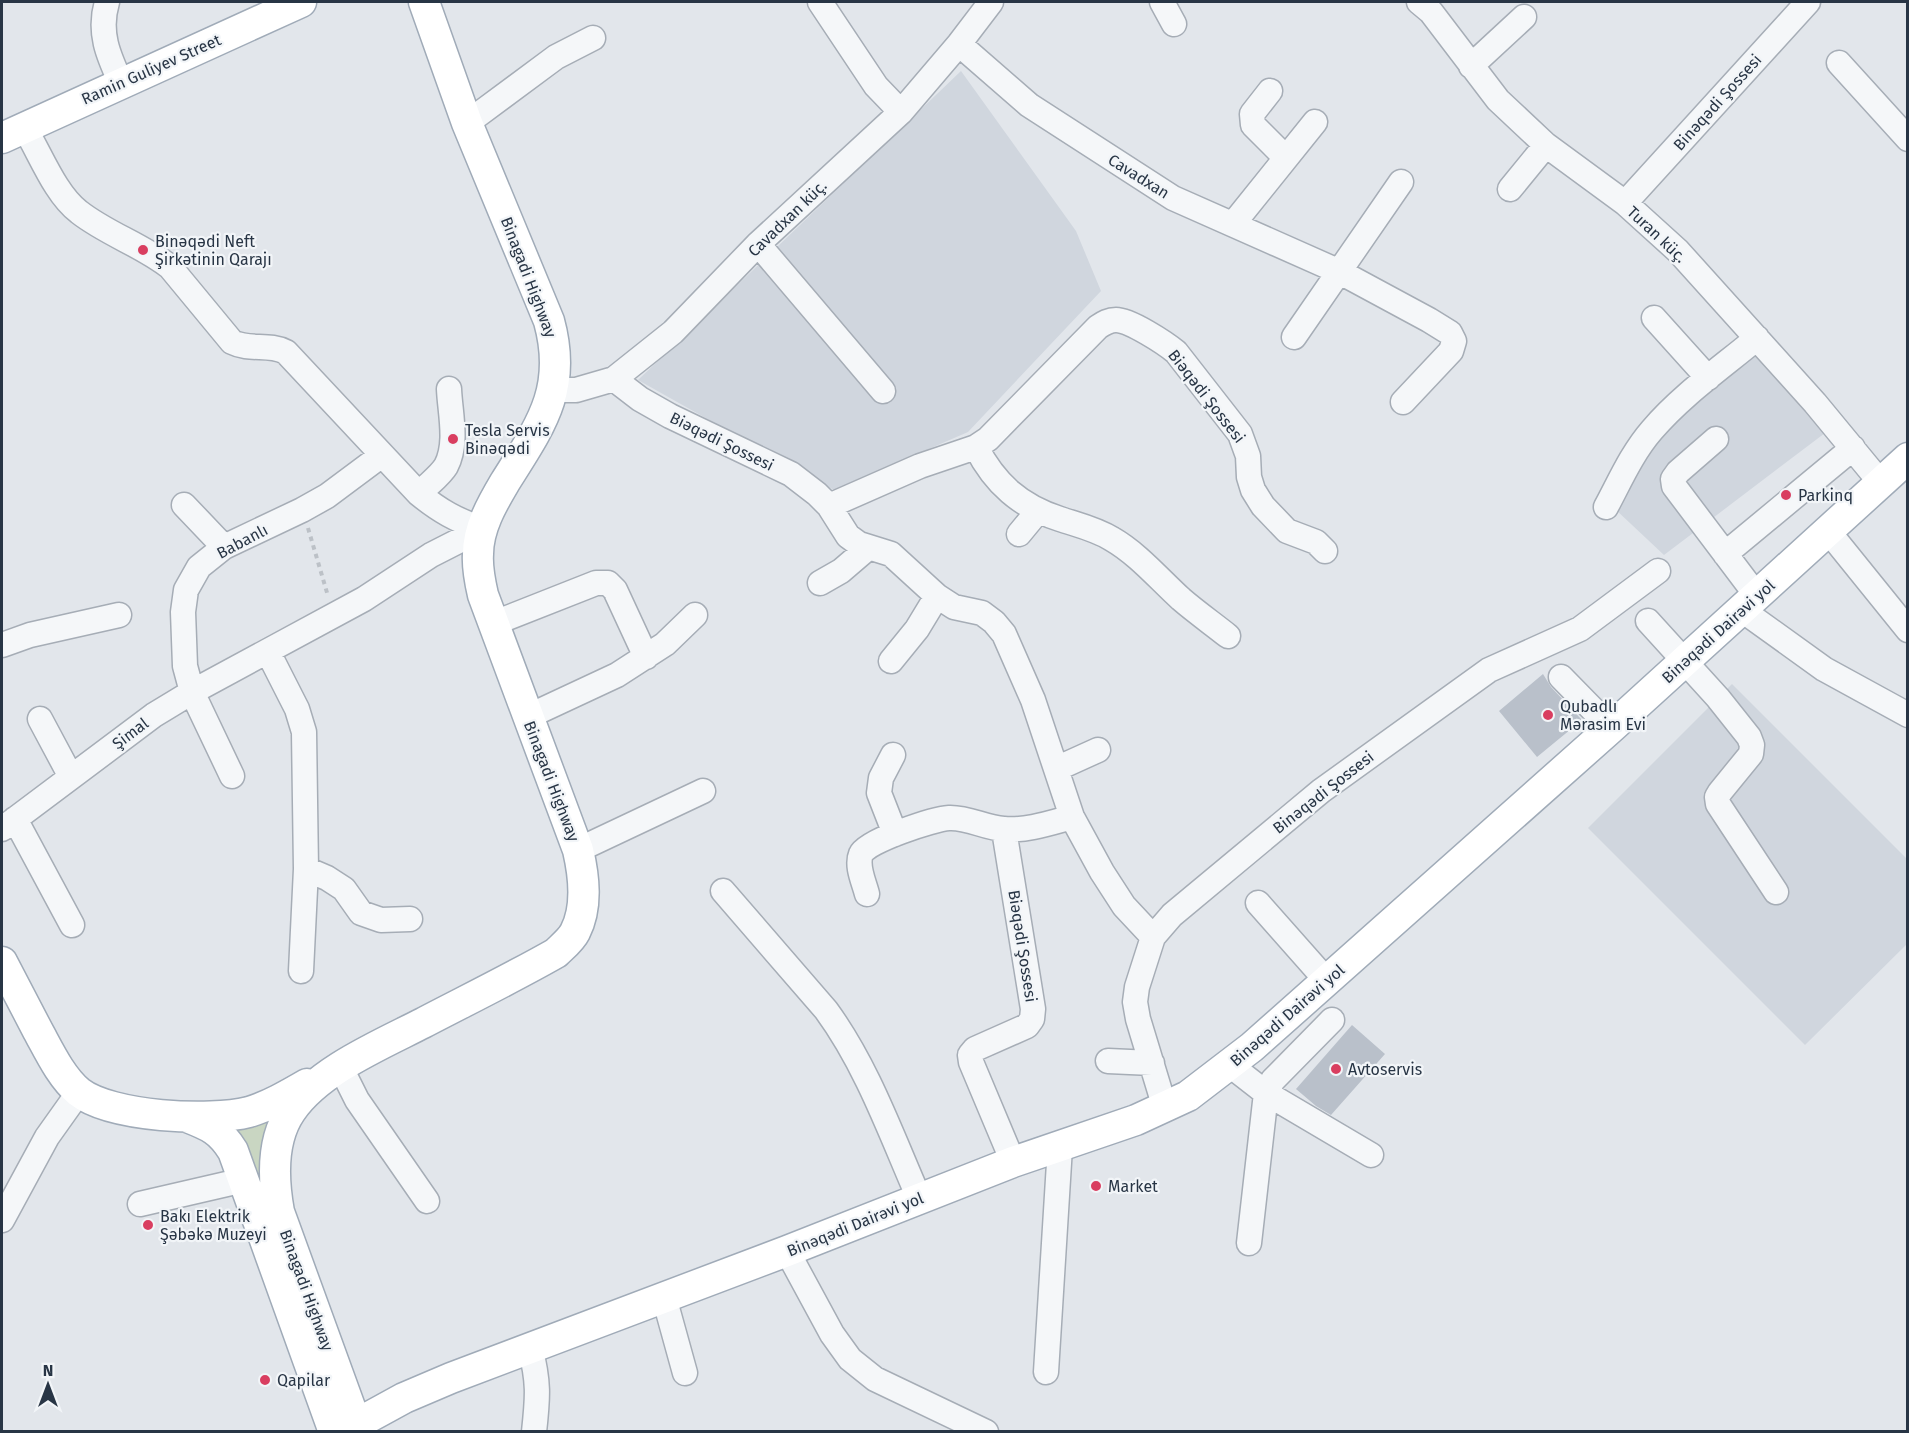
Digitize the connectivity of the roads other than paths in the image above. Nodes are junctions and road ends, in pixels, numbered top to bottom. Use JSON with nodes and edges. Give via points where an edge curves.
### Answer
{"nodes":[{"id":1,"x":107,"y":2,"type":"edge"},
{"id":2,"x":301,"y":2,"type":"edge"},
{"id":3,"x":424,"y":2,"type":"edge"},
{"id":4,"x":820,"y":2,"type":"edge"},
{"id":5,"x":991,"y":2,"type":"edge"},
{"id":6,"x":1162,"y":2,"type":"edge"},
{"id":7,"x":1419,"y":2,"type":"edge"},
{"id":8,"x":1808,"y":2,"type":"edge"},
{"id":9,"x":1524,"y":17,"type":"dead end"},
{"id":10,"x":1174,"y":24,"type":"dead end"},
{"id":11,"x":593,"y":38,"type":"dead end"},
{"id":12,"x":959,"y":44,"type":"junction"},
{"id":13,"x":1839,"y":63,"type":"dead end"},
{"id":14,"x":1471,"y":66,"type":"junction"},
{"id":15,"x":121,"y":83,"type":"junction"},
{"id":16,"x":1270,"y":91,"type":"dead end"},
{"id":17,"x":901,"y":112,"type":"junction"},
{"id":18,"x":1315,"y":122,"type":"dead end"},
{"id":19,"x":467,"y":123,"type":"junction"},
{"id":20,"x":13,"y":132,"type":"edge"},
{"id":21,"x":1908,"y":139,"type":"edge"},
{"id":22,"x":1546,"y":145,"type":"junction"},
{"id":23,"x":1286,"y":158,"type":"junction"},
{"id":24,"x":1401,"y":182,"type":"dead end"},
{"id":25,"x":1510,"y":189,"type":"dead end"},
{"id":26,"x":1625,"y":203,"type":"junction"},
{"id":27,"x":1233,"y":224,"type":"junction"},
{"id":28,"x":758,"y":244,"type":"junction"},
{"id":29,"x":1340,"y":272,"type":"junction"},
{"id":30,"x":1654,"y":318,"type":"dead end"},
{"id":31,"x":1294,"y":337,"type":"dead end"},
{"id":32,"x":1757,"y":338,"type":"junction"},
{"id":33,"x":1708,"y":378,"type":"junction"},
{"id":34,"x":614,"y":379,"type":"junction"},
{"id":35,"x":449,"y":389,"type":"dead end"},
{"id":36,"x":553,"y":390,"type":"junction"},
{"id":37,"x":883,"y":391,"type":"dead end"},
{"id":38,"x":1403,"y":402,"type":"dead end"},
{"id":39,"x":1716,"y":439,"type":"dead end"},
{"id":40,"x":976,"y":447,"type":"junction"},
{"id":41,"x":1853,"y":448,"type":"junction"},
{"id":42,"x":382,"y":455,"type":"junction"},
{"id":43,"x":1908,"y":458,"type":"edge"},
{"id":44,"x":1881,"y":483,"type":"junction"},
{"id":45,"x":419,"y":494,"type":"junction"},
{"id":46,"x":184,"y":505,"type":"dead end"},
{"id":47,"x":829,"y":506,"type":"junction"},
{"id":48,"x":1606,"y":507,"type":"dead end"},
{"id":49,"x":1038,"y":511,"type":"junction"},
{"id":50,"x":482,"y":530,"type":"junction"},
{"id":51,"x":1828,"y":531,"type":"junction"},
{"id":52,"x":1018,"y":534,"type":"dead end"},
{"id":53,"x":224,"y":547,"type":"junction"},
{"id":54,"x":869,"y":547,"type":"junction"},
{"id":55,"x":1325,"y":551,"type":"dead end"},
{"id":56,"x":1725,"y":554,"type":"junction"},
{"id":57,"x":1658,"y":571,"type":"dead end"},
{"id":58,"x":820,"y":584,"type":"dead end"},
{"id":59,"x":937,"y":596,"type":"junction"},
{"id":60,"x":1749,"y":603,"type":"junction"},
{"id":61,"x":119,"y":615,"type":"dead end"},
{"id":62,"x":695,"y":615,"type":"dead end"},
{"id":63,"x":1648,"y":621,"type":"dead end"},
{"id":64,"x":492,"y":624,"type":"junction"},
{"id":65,"x":1908,"y":630,"type":"edge"},
{"id":66,"x":1228,"y":636,"type":"dead end"},
{"id":67,"x":2,"y":645,"type":"edge"},
{"id":68,"x":268,"y":651,"type":"junction"},
{"id":69,"x":646,"y":657,"type":"junction"},
{"id":70,"x":891,"y":661,"type":"dead end"},
{"id":71,"x":1684,"y":661,"type":"junction"},
{"id":72,"x":1561,"y":677,"type":"dead end"},
{"id":73,"x":192,"y":692,"type":"junction"},
{"id":74,"x":1908,"y":715,"type":"edge"},
{"id":75,"x":527,"y":717,"type":"junction"},
{"id":76,"x":40,"y":719,"type":"dead end"},
{"id":77,"x":1611,"y":728,"type":"junction"},
{"id":78,"x":1098,"y":750,"type":"dead end"},
{"id":79,"x":893,"y":755,"type":"dead end"},
{"id":80,"x":1056,"y":769,"type":"junction"},
{"id":81,"x":232,"y":776,"type":"dead end"},
{"id":82,"x":71,"y":777,"type":"junction"},
{"id":83,"x":703,"y":791,"type":"dead end"},
{"id":84,"x":1072,"y":818,"type":"junction"},
{"id":85,"x":8,"y":824,"type":"edge"},
{"id":86,"x":1004,"y":830,"type":"junction"},
{"id":87,"x":895,"y":834,"type":"junction"},
{"id":88,"x":578,"y":850,"type":"junction"},
{"id":89,"x":306,"y":869,"type":"junction"},
{"id":90,"x":723,"y":891,"type":"dead end"},
{"id":91,"x":1776,"y":892,"type":"dead end"},
{"id":92,"x":867,"y":894,"type":"dead end"},
{"id":93,"x":1258,"y":903,"type":"dead end"},
{"id":94,"x":410,"y":919,"type":"dead end"},
{"id":95,"x":72,"y":925,"type":"dead end"},
{"id":96,"x":1153,"y":937,"type":"junction"},
{"id":97,"x":2,"y":962,"type":"edge"},
{"id":98,"x":301,"y":971,"type":"dead end"},
{"id":99,"x":1327,"y":981,"type":"junction"},
{"id":100,"x":1332,"y":1020,"type":"dead end"},
{"id":101,"x":1108,"y":1061,"type":"dead end"},
{"id":102,"x":1152,"y":1064,"type":"junction"},
{"id":103,"x":1230,"y":1065,"type":"junction"},
{"id":104,"x":339,"y":1066,"type":"junction"},
{"id":105,"x":79,"y":1092,"type":"junction"},
{"id":106,"x":1266,"y":1093,"type":"junction"},
{"id":107,"x":1165,"y":1108,"type":"junction"},
{"id":108,"x":187,"y":1118,"type":"junction"},
{"id":109,"x":1060,"y":1147,"type":"junction"},
{"id":110,"x":1371,"y":1155,"type":"dead end"},
{"id":111,"x":1013,"y":1162,"type":"junction"},
{"id":112,"x":244,"y":1180,"type":"junction"},
{"id":113,"x":919,"y":1198,"type":"junction"},
{"id":114,"x":427,"y":1201,"type":"dead end"},
{"id":115,"x":140,"y":1204,"type":"dead end"},
{"id":116,"x":2,"y":1220,"type":"edge"},
{"id":117,"x":1249,"y":1243,"type":"dead end"},
{"id":118,"x":787,"y":1251,"type":"junction"},
{"id":119,"x":664,"y":1297,"type":"junction"},
{"id":120,"x":530,"y":1347,"type":"junction"},
{"id":121,"x":1046,"y":1372,"type":"dead end"},
{"id":122,"x":685,"y":1373,"type":"dead end"},
{"id":123,"x":347,"y":1429,"type":"edge"},
{"id":124,"x":534,"y":1431,"type":"edge"},
{"id":125,"x":986,"y":1431,"type":"edge"}],
"edges":[{"from":1,"to":15,"type":"street","via":[[103,25],[106,52]]},
{"from":2,"to":15,"type":"main road","name":"Ramin Guliyev Street"},
{"from":3,"to":19,"type":"main road","name":"Binagadi Highway"},
{"from":4,"to":17,"type":"street","via":[[876,86]]},
{"from":5,"to":12,"type":"street","name":"Cavadxan küç."},
{"from":6,"to":10,"type":"street"},
{"from":7,"to":14,"type":"street","name":"Turan küç.","via":[[1431,12]]},
{"from":8,"to":26,"type":"street","name":"Binəqədi Şossesi"},
{"from":9,"to":14,"type":"street"},
{"from":11,"to":19,"type":"street","via":[[556,57]]},
{"from":12,"to":17,"type":"street","name":"Cavadxan küç."},
{"from":12,"to":27,"type":"street","name":"Cavadxan","via":[[1029,105],[1173,198]]},
{"from":13,"to":21,"type":"street"},
{"from":14,"to":22,"type":"street","name":"Turan küç.","via":[[1498,100]]},
{"from":15,"to":20,"type":"main road","name":"Ramin Guliyev Street"},
{"from":16,"to":23,"type":"street","via":[[1252,114],[1254,125]]},
{"from":17,"to":28,"type":"street","name":"Cavadxan küç."},
{"from":18,"to":23,"type":"street"},
{"from":19,"to":36,"type":"main road","name":"Binagadi Highway","via":[[549,321],[555,350]]},
{"from":20,"to":42,"type":"street","via":[[78,212],[170,267],[232,342],[243,348],[277,348],[286,352]]},
{"from":22,"to":25,"type":"street"},
{"from":22,"to":26,"type":"street","name":"Turan küç."},
{"from":23,"to":27,"type":"street"},
{"from":24,"to":29,"type":"street"},
{"from":26,"to":32,"type":"street","name":"Turan küç.","via":[[1678,251]]},
{"from":27,"to":29,"type":"street","name":"Cavadxan"},
{"from":28,"to":34,"type":"street","name":"Cavadxan küç.","via":[[673,332]]},
{"from":28,"to":37,"type":"street"},
{"from":29,"to":31,"type":"street"},
{"from":29,"to":38,"type":"street","name":"Cavadxan","via":[[1429,320],[1450,333],[1454,341],[1451,351]]},
{"from":30,"to":33,"type":"street"},
{"from":32,"to":33,"type":"street"},
{"from":32,"to":41,"type":"street","name":"Turan küç."},
{"from":33,"to":48,"type":"street","via":[[1650,432]]},
{"from":34,"to":36,"type":"street","name":"Cavadxan küç.","via":[[576,390]]},
{"from":34,"to":47,"type":"street","name":"Biəqədi Şossesi","via":[[670,416],[791,474]]},
{"from":35,"to":45,"type":"street","via":[[450,454],[445,468]]},
{"from":36,"to":50,"type":"main road","name":"Binagadi Highway","via":[[539,425],[496,497]]},
{"from":39,"to":56,"type":"street","via":[[1673,479],[1674,486]]},
{"from":40,"to":47,"type":"street","name":"Biəqədi Şossesi","via":[[920,466]]},
{"from":40,"to":49,"type":"street","via":[[1000,484]]},
{"from":40,"to":55,"type":"street","name":"Biəqədi Şossesi","via":[[1098,327],[1105,322],[1122,321],[1176,352],[1240,434],[1248,456],[1252,490],[1263,506],[1287,531],[1316,542]]},
{"from":41,"to":44,"type":"street","name":"Turan küç."},
{"from":41,"to":56,"type":"street"},
{"from":42,"to":45,"type":"street"},
{"from":42,"to":53,"type":"street","name":"Babanlı","via":[[327,496]]},
{"from":43,"to":44,"type":"main road","name":"Binəqədi Dairəvi yol"},
{"from":44,"to":51,"type":"main road","name":"Binəqədi Dairəvi yol"},
{"from":45,"to":50,"type":"street","via":[[441,512]]},
{"from":46,"to":53,"type":"street"},
{"from":47,"to":54,"type":"street","name":"Biəqədi Şossesi","via":[[848,536]]},
{"from":49,"to":52,"type":"street"},
{"from":49,"to":66,"type":"street","via":[[1113,539]]},
{"from":50,"to":64,"type":"main road","name":"Binagadi Highway","via":[[479,576]]},
{"from":50,"to":68,"type":"street","name":"Şimal","via":[[430,555],[364,599]]},
{"from":51,"to":60,"type":"main road","name":"Binəqədi Dairəvi yol"},
{"from":51,"to":65,"type":"street"},
{"from":53,"to":73,"type":"street","name":"Babanlı","via":[[199,567],[186,590],[185,666]]},
{"from":54,"to":58,"type":"street"},
{"from":54,"to":59,"type":"street","name":"Biəqədi Şossesi","via":[[891,554]]},
{"from":56,"to":60,"type":"street"},
{"from":57,"to":96,"type":"street","name":"Binəqədi Şossesi","via":[[1580,629],[1490,670],[1340,778],[1172,915]]},
{"from":59,"to":70,"type":"street"},
{"from":59,"to":80,"type":"street","name":"Biəqədi Şossesi","via":[[954,607],[982,613],[1004,634],[1033,700]]},
{"from":60,"to":71,"type":"main road","name":"Binəqədi Dairəvi yol"},
{"from":60,"to":74,"type":"street","via":[[1824,669]]},
{"from":61,"to":67,"type":"street"},
{"from":62,"to":69,"type":"street"},
{"from":63,"to":71,"type":"street"},
{"from":64,"to":69,"type":"street","via":[[596,583],[609,583]]},
{"from":64,"to":75,"type":"main road","name":"Binagadi Highway"},
{"from":68,"to":73,"type":"street","name":"Şimal"},
{"from":68,"to":89,"type":"street","via":[[304,732]]},
{"from":69,"to":75,"type":"street","via":[[617,675]]},
{"from":71,"to":77,"type":"main road","name":"Binəqədi Dairəvi yol"},
{"from":71,"to":91,"type":"street","via":[[1749,737],[1751,754],[1720,792],[1718,804]]},
{"from":72,"to":77,"type":"street"},
{"from":73,"to":81,"type":"street","name":"Babanlı"},
{"from":73,"to":82,"type":"street","name":"Şimal","via":[[154,715]]},
{"from":75,"to":88,"type":"main road","name":"Binagadi Highway"},
{"from":76,"to":82,"type":"street"},
{"from":77,"to":99,"type":"main road","name":"Binəqədi Dairəvi yol"},
{"from":78,"to":80,"type":"street"},
{"from":79,"to":87,"type":"street","via":[[881,778],[879,793]]},
{"from":80,"to":84,"type":"street","name":"Biəqədi Şossesi"},
{"from":82,"to":85,"type":"street","name":"Şimal"},
{"from":83,"to":88,"type":"street"},
{"from":84,"to":86,"type":"street"},
{"from":84,"to":96,"type":"street","name":"Biəqədi Şossesi","via":[[1124,906]]},
{"from":85,"to":95,"type":"street"},
{"from":86,"to":87,"type":"street","via":[[949,818]]},
{"from":86,"to":111,"type":"street","name":"Biəqədi Şossesi","via":[[1032,1019],[1027,1026],[970,1054]]},
{"from":87,"to":92,"type":"street","via":[[865,847],[860,855]]},
{"from":88,"to":104,"type":"main road","name":"Binagadi Highway","via":[[584,888],[581,914],[574,934],[556,953]]},
{"from":89,"to":94,"type":"street","via":[[344,889],[361,913],[381,920]]},
{"from":89,"to":98,"type":"street"},
{"from":90,"to":113,"type":"street","via":[[840,1029],[857,1057]]},
{"from":93,"to":99,"type":"street"},
{"from":96,"to":102,"type":"street","name":"Binəqədi Şossesi","via":[[1135,1002]]},
{"from":97,"to":105,"type":"main road","via":[[51,1055]]},
{"from":99,"to":103,"type":"main road","name":"Binəqədi Dairəvi yol"},
{"from":100,"to":106,"type":"street","via":[[1273,1080]]},
{"from":101,"to":102,"type":"street"},
{"from":102,"to":107,"type":"street","name":"Binəqədi Şossesi"},
{"from":103,"to":106,"type":"street"},
{"from":103,"to":107,"type":"main road","name":"Binəqədi Dairəvi yol"},
{"from":104,"to":108,"type":"main road","via":[[263,1107]]},
{"from":104,"to":114,"type":"street","via":[[357,1100]]},
{"from":104,"to":123,"type":"main road","name":"Binagadi Highway","via":[[302,1097],[282,1126],[276,1152],[275,1190]]},
{"from":105,"to":108,"type":"main road","via":[[115,1108]]},
{"from":105,"to":116,"type":"street","via":[[48,1137]]},
{"from":106,"to":110,"type":"street"},
{"from":106,"to":117,"type":"street"},
{"from":107,"to":109,"type":"main road","name":"Binəqədi Dairəvi yol"},
{"from":108,"to":112,"type":"main road","name":"Binagadi Highway","via":[[214,1128],[225,1137]]},
{"from":109,"to":111,"type":"main road","name":"Binəqədi Dairəvi yol"},
{"from":109,"to":121,"type":"street"},
{"from":111,"to":113,"type":"main road","name":"Binəqədi Dairəvi yol"},
{"from":112,"to":115,"type":"street"},
{"from":112,"to":123,"type":"main road","name":"Binagadi Highway"},
{"from":113,"to":118,"type":"main road","name":"Binəqədi Dairəvi yol"},
{"from":118,"to":119,"type":"main road","name":"Binəqədi Dairəvi yol"},
{"from":118,"to":125,"type":"street","via":[[850,1359],[875,1379]]},
{"from":119,"to":120,"type":"main road","name":"Binəqədi Dairəvi yol"},
{"from":119,"to":122,"type":"street"},
{"from":120,"to":123,"type":"main road","name":"Binəqədi Dairəvi yol","via":[[423,1390]]},
{"from":120,"to":124,"type":"street","via":[[538,1393]]}]}
